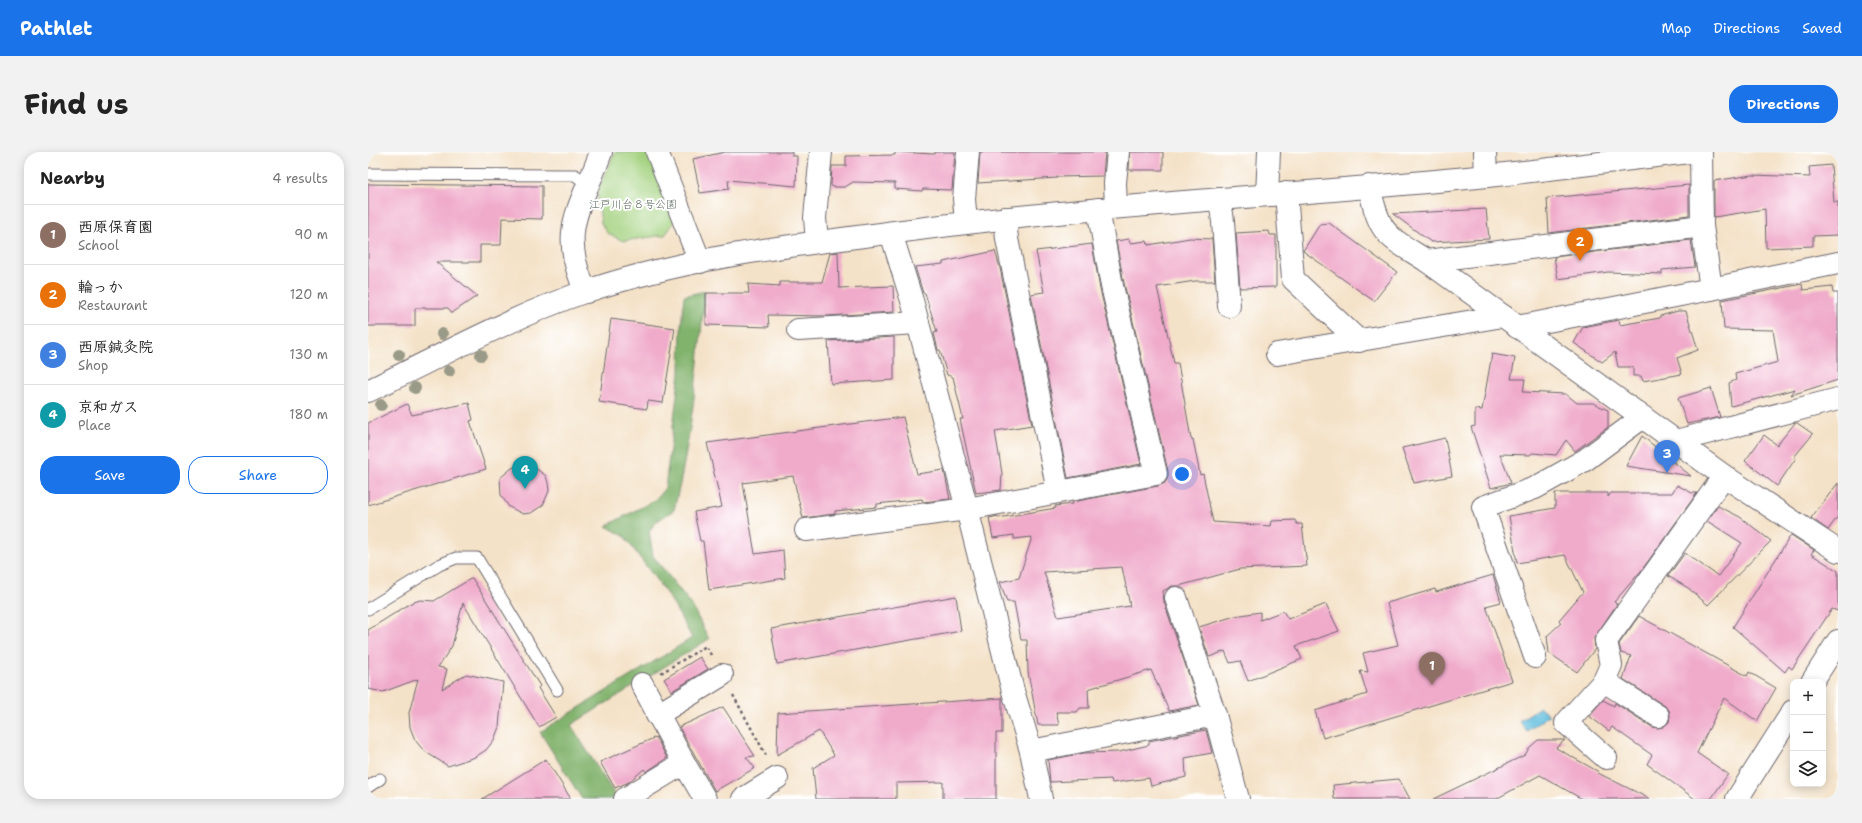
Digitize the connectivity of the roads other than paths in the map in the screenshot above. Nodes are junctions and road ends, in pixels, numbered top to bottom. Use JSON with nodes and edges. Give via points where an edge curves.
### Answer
{"nodes":[{"id":1,"x":602,"y":152,"type":"edge"},
{"id":2,"x":657,"y":152,"type":"edge"},
{"id":3,"x":821,"y":152,"type":"edge"},
{"id":4,"x":968,"y":152,"type":"edge"},
{"id":5,"x":1118,"y":152,"type":"edge"},
{"id":6,"x":1269,"y":152,"type":"edge"},
{"id":7,"x":1485,"y":152,"type":"edge"},
{"id":8,"x":1689,"y":152,"type":"edge"},
{"id":9,"x":1701,"y":152,"type":"edge"},
{"id":10,"x":368,"y":174,"type":"edge"},
{"id":11,"x":1486,"y":176,"type":"junction"},
{"id":12,"x":589,"y":184,"type":"junction"},
{"id":13,"x":1369,"y":186,"type":"junction"},
{"id":14,"x":1276,"y":194,"type":"junction"},
{"id":15,"x":1220,"y":199,"type":"junction"},
{"id":16,"x":1107,"y":208,"type":"junction"},
{"id":17,"x":1006,"y":218,"type":"junction"},
{"id":18,"x":966,"y":222,"type":"junction"},
{"id":19,"x":1702,"y":226,"type":"junction"},
{"id":20,"x":891,"y":233,"type":"junction"},
{"id":21,"x":817,"y":242,"type":"junction"},
{"id":22,"x":1427,"y":261,"type":"junction"},
{"id":23,"x":700,"y":262,"type":"junction"},
{"id":24,"x":1838,"y":263,"type":"edge"},
{"id":25,"x":1711,"y":290,"type":"junction"},
{"id":26,"x":586,"y":292,"type":"junction"},
{"id":27,"x":1229,"y":306,"type":"dead end"},
{"id":28,"x":1510,"y":321,"type":"junction"},
{"id":29,"x":918,"y":323,"type":"junction"},
{"id":30,"x":798,"y":330,"type":"dead end"},
{"id":31,"x":1359,"y":341,"type":"junction"},
{"id":32,"x":1277,"y":354,"type":"dead end"},
{"id":33,"x":368,"y":391,"type":"edge"},
{"id":34,"x":1833,"y":406,"type":"edge"},
{"id":35,"x":1643,"y":417,"type":"junction"},
{"id":36,"x":1676,"y":441,"type":"junction"},
{"id":37,"x":1724,"y":476,"type":"junction"},
{"id":38,"x":1058,"y":491,"type":"junction"},
{"id":39,"x":967,"y":509,"type":"junction"},
{"id":40,"x":806,"y":530,"type":"dead end"},
{"id":41,"x":1838,"y":550,"type":"edge"},
{"id":42,"x":1176,"y":598,"type":"dead end"},
{"id":43,"x":368,"y":609,"type":"edge"},
{"id":44,"x":1838,"y":641,"type":"edge"},
{"id":45,"x":1535,"y":657,"type":"dead end"},
{"id":46,"x":722,"y":675,"type":"road end"},
{"id":47,"x":1814,"y":679,"type":"edge"},
{"id":48,"x":1604,"y":681,"type":"junction"},
{"id":49,"x":642,"y":684,"type":"road end"},
{"id":50,"x":558,"y":690,"type":"dead end"},
{"id":51,"x":657,"y":715,"type":"junction"},
{"id":52,"x":1215,"y":715,"type":"junction"},
{"id":53,"x":1790,"y":715,"type":"edge"},
{"id":54,"x":1658,"y":716,"type":"dead end"},
{"id":55,"x":1031,"y":751,"type":"junction"},
{"id":56,"x":1606,"y":758,"type":"dead end"},
{"id":57,"x":684,"y":763,"type":"junction"},
{"id":58,"x":777,"y":778,"type":"road end"},
{"id":59,"x":380,"y":779,"type":"dead end"},
{"id":60,"x":368,"y":787,"type":"edge"},
{"id":61,"x":625,"y":799,"type":"edge"},
{"id":62,"x":706,"y":799,"type":"edge"},
{"id":63,"x":743,"y":799,"type":"edge"},
{"id":64,"x":1041,"y":799,"type":"edge"},
{"id":65,"x":1238,"y":799,"type":"edge"},
{"id":66,"x":1737,"y":799,"type":"edge"}],
"edges":[{"from":1,"to":12,"type":"street"},
{"from":2,"to":23,"type":"street"},
{"from":3,"to":21,"type":"street","via":[[815,218]]},
{"from":4,"to":18,"type":"street","via":[[964,199]]},
{"from":5,"to":16,"type":"street","via":[[1116,182]]},
{"from":6,"to":14,"type":"street"},
{"from":7,"to":11,"type":"street"},
{"from":8,"to":11,"type":"street"},
{"from":9,"to":19,"type":"street"},
{"from":10,"to":12,"type":"lane","via":[[575,175]]},
{"from":11,"to":13,"type":"street"},
{"from":12,"to":26,"type":"street","via":[[574,217],[571,241],[574,261]]},
{"from":13,"to":14,"type":"street"},
{"from":13,"to":22,"type":"street","via":[[1381,227],[1391,239]]},
{"from":14,"to":15,"type":"street"},
{"from":14,"to":31,"type":"street","via":[[1293,279]]},
{"from":15,"to":16,"type":"street"},
{"from":15,"to":27,"type":"street"},
{"from":16,"to":17,"type":"street"},
{"from":16,"to":38,"type":"street","via":[[1112,286],[1156,474]]},
{"from":17,"to":18,"type":"street"},
{"from":17,"to":38,"type":"street","via":[[1007,239]]},
{"from":18,"to":20,"type":"street"},
{"from":19,"to":22,"type":"street"},
{"from":19,"to":25,"type":"street"},
{"from":20,"to":21,"type":"street"},
{"from":20,"to":29,"type":"street"},
{"from":21,"to":23,"type":"street"},
{"from":22,"to":28,"type":"street"},
{"from":23,"to":26,"type":"street","via":[[661,270]]},
{"from":24,"to":25,"type":"street"},
{"from":25,"to":28,"type":"street"},
{"from":26,"to":33,"type":"street","via":[[498,327]]},
{"from":28,"to":31,"type":"street"},
{"from":28,"to":35,"type":"street"},
{"from":29,"to":30,"type":"street"},
{"from":29,"to":39,"type":"street"},
{"from":31,"to":32,"type":"street"},
{"from":34,"to":36,"type":"street"},
{"from":35,"to":36,"type":"street"},
{"from":35,"to":45,"type":"street","via":[[1585,460],[1535,488],[1483,507]]},
{"from":36,"to":37,"type":"street"},
{"from":37,"to":41,"type":"street"},
{"from":37,"to":48,"type":"street","via":[[1606,641],[1611,664]]},
{"from":38,"to":39,"type":"street"},
{"from":39,"to":40,"type":"street"},
{"from":39,"to":55,"type":"street","via":[[1013,691]]},
{"from":42,"to":52,"type":"street"},
{"from":43,"to":50,"type":"lane","via":[[439,565],[456,558],[477,558]]},
{"from":44,"to":47,"type":"street"},
{"from":46,"to":51,"type":"street"},
{"from":48,"to":54,"type":"street"},
{"from":48,"to":56,"type":"street","via":[[1566,723]]},
{"from":49,"to":51,"type":"street"},
{"from":51,"to":57,"type":"street"},
{"from":52,"to":55,"type":"street"},
{"from":52,"to":65,"type":"street"},
{"from":53,"to":66,"type":"street"},
{"from":55,"to":64,"type":"street"},
{"from":57,"to":61,"type":"street"},
{"from":57,"to":62,"type":"street"},
{"from":58,"to":63,"type":"street"},
{"from":59,"to":60,"type":"lane"}]}
